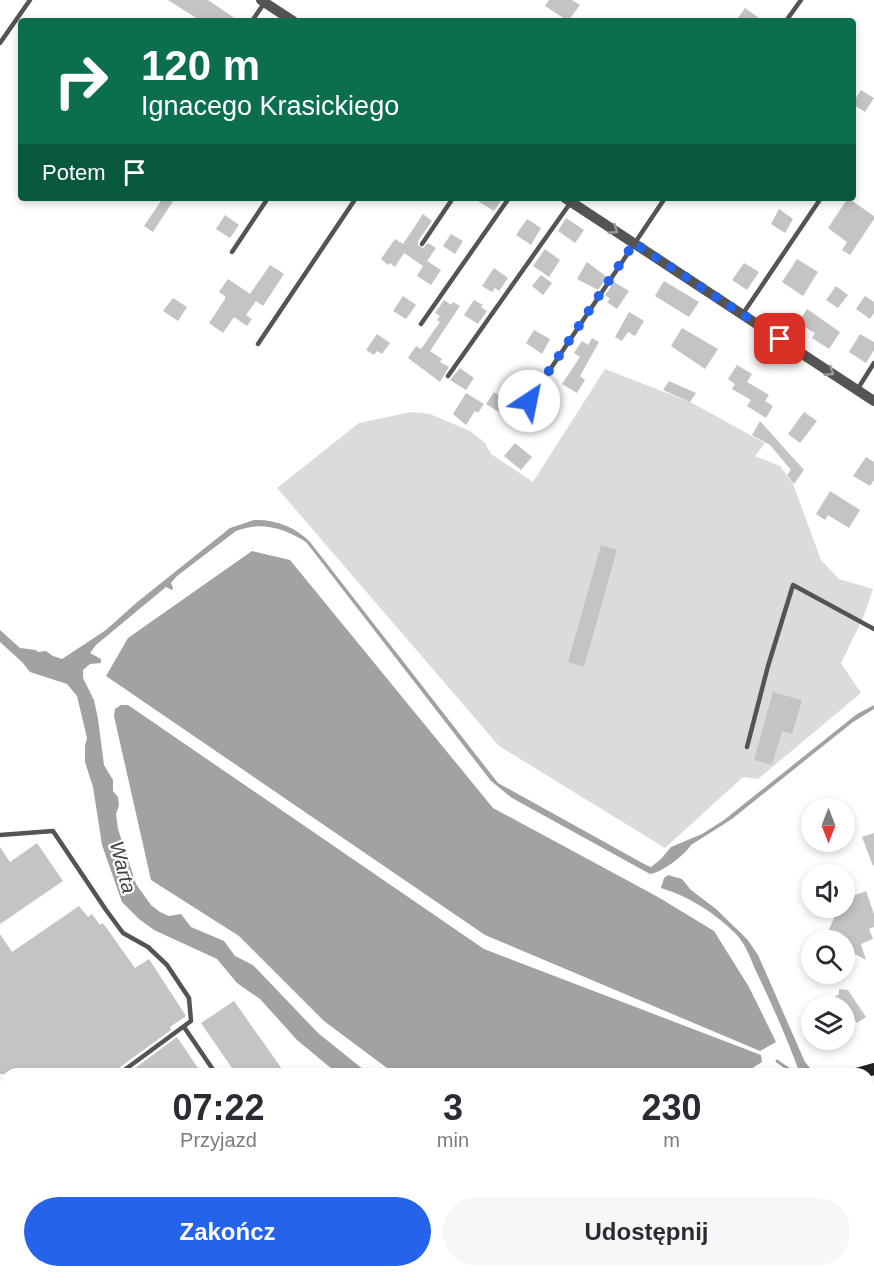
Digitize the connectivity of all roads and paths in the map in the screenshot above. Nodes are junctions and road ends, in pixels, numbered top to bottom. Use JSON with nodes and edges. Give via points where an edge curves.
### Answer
{"nodes":[{"id":1,"x":30,"y":0,"type":"edge"},
{"id":2,"x":801,"y":0,"type":"edge"},
{"id":3,"x":263,"y":1,"type":"edge"},
{"id":4,"x":254,"y":18,"type":"edge"},
{"id":5,"x":288,"y":18,"type":"edge"},
{"id":6,"x":788,"y":18,"type":"edge"},
{"id":7,"x":0,"y":43,"type":"edge"},
{"id":8,"x":266,"y":201,"type":"edge"},
{"id":9,"x":354,"y":201,"type":"edge"},
{"id":10,"x":451,"y":201,"type":"edge"},
{"id":11,"x":507,"y":201,"type":"edge"},
{"id":12,"x":567,"y":201,"type":"edge"},
{"id":13,"x":570,"y":201,"type":"edge"},
{"id":14,"x":663,"y":201,"type":"edge"},
{"id":15,"x":819,"y":201,"type":"edge"},
{"id":16,"x":634,"y":243,"type":"junction"},
{"id":17,"x":422,"y":244,"type":"dead end"},
{"id":18,"x":232,"y":252,"type":"dead end"},
{"id":19,"x":742,"y":315,"type":"junction"},
{"id":20,"x":421,"y":324,"type":"dead end"},
{"id":21,"x":258,"y":344,"type":"dead end"},
{"id":22,"x":874,"y":363,"type":"edge"},
{"id":23,"x":448,"y":376,"type":"dead end"},
{"id":24,"x":857,"y":390,"type":"junction"},
{"id":25,"x":529,"y":401,"type":"dead end"},
{"id":26,"x":874,"y":401,"type":"edge"},
{"id":27,"x":874,"y":629,"type":"edge"},
{"id":28,"x":747,"y":747,"type":"dead end"},
{"id":29,"x":0,"y":835,"type":"edge"},
{"id":30,"x":184,"y":1027,"type":"junction"},
{"id":31,"x":127,"y":1068,"type":"edge"},
{"id":32,"x":212,"y":1068,"type":"edge"}],
"edges":[{"from":1,"to":7,"type":"lane"},
{"from":2,"to":6,"type":"lane"},
{"from":3,"to":4,"type":"lane"},
{"from":3,"to":5,"type":"street"},
{"from":8,"to":18,"type":"lane"},
{"from":9,"to":21,"type":"lane"},
{"from":10,"to":17,"type":"lane"},
{"from":11,"to":20,"type":"lane"},
{"from":12,"to":23,"type":"lane"},
{"from":13,"to":16,"type":"street","one_way":true},
{"from":14,"to":16,"type":"lane"},
{"from":15,"to":19,"type":"lane"},
{"from":16,"to":19,"type":"street"},
{"from":16,"to":25,"type":"lane"},
{"from":19,"to":24,"type":"street","one_way":true},
{"from":22,"to":24,"type":"lane"},
{"from":24,"to":26,"type":"street"},
{"from":27,"to":28,"type":"lane","via":[[794,585]]},
{"from":29,"to":30,"type":"lane","via":[[53,831],[123,933],[148,947],[167,965],[189,998],[191,1021]]},
{"from":30,"to":31,"type":"lane"},
{"from":30,"to":32,"type":"lane"}]}
